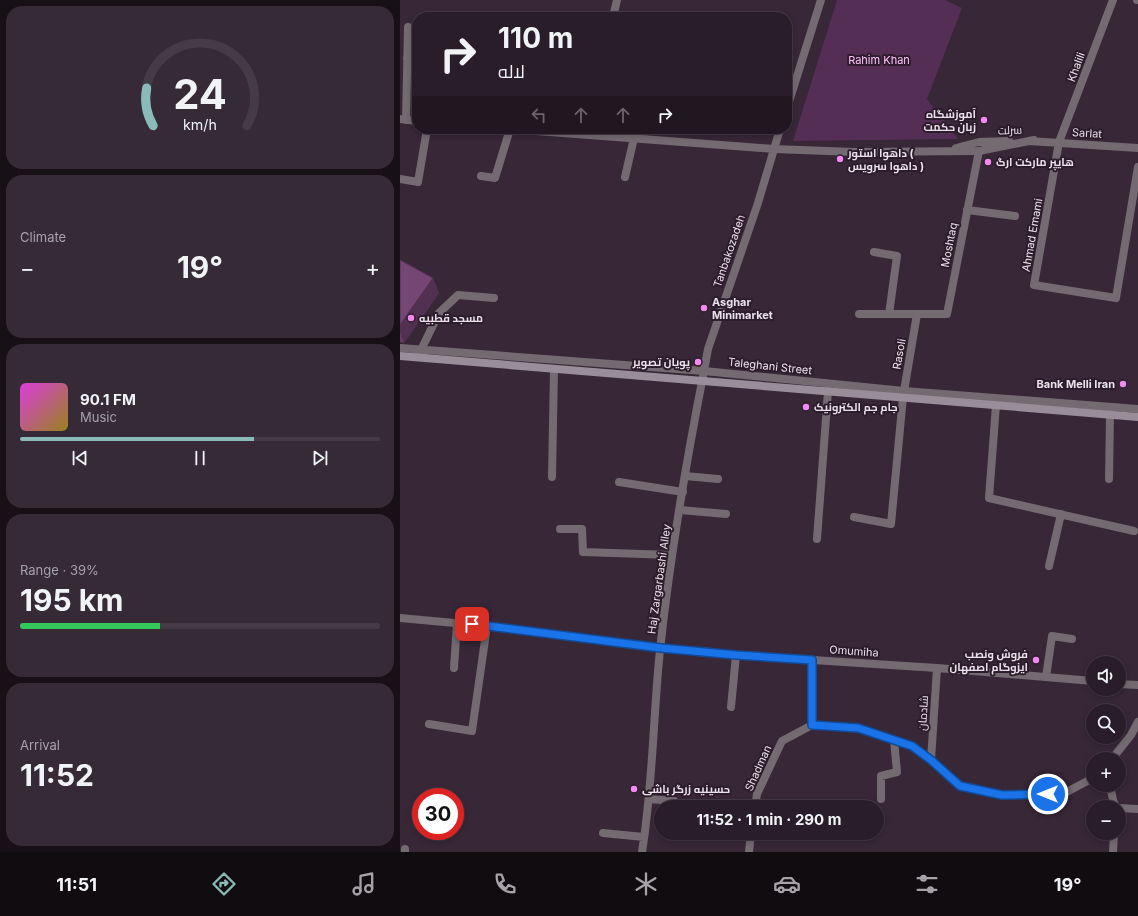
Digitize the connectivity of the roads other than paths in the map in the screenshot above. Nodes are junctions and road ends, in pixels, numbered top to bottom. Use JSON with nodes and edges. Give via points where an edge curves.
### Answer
{"nodes":[{"id":1,"x":617,"y":0,"type":"edge"},
{"id":2,"x":821,"y":0,"type":"edge"},
{"id":3,"x":1113,"y":0,"type":"edge"},
{"id":4,"x":614,"y":12,"type":"edge"},
{"id":5,"x":408,"y":27,"type":"dead end"},
{"id":6,"x":408,"y":40,"type":"junction"},
{"id":7,"x":412,"y":40,"type":"edge"},
{"id":8,"x":407,"y":58,"type":"junction"},
{"id":9,"x":412,"y":59,"type":"edge"},
{"id":10,"x":792,"y":92,"type":"edge"},
{"id":11,"x":403,"y":119,"type":"edge"},
{"id":12,"x":426,"y":134,"type":"edge"},
{"id":13,"x":508,"y":134,"type":"edge"},
{"id":14,"x":604,"y":134,"type":"edge"},
{"id":15,"x":778,"y":134,"type":"edge"},
{"id":16,"x":634,"y":138,"type":"junction"},
{"id":17,"x":1034,"y":140,"type":"junction"},
{"id":18,"x":979,"y":142,"type":"junction"},
{"id":19,"x":1060,"y":142,"type":"junction"},
{"id":20,"x":1138,"y":148,"type":"edge"},
{"id":21,"x":774,"y":149,"type":"junction"},
{"id":22,"x":941,"y":151,"type":"junction"},
{"id":23,"x":979,"y":151,"type":"junction"},
{"id":24,"x":1138,"y":166,"type":"edge"},
{"id":25,"x":481,"y":176,"type":"dead end"},
{"id":26,"x":625,"y":177,"type":"dead end"},
{"id":27,"x":400,"y":179,"type":"edge"},
{"id":28,"x":967,"y":210,"type":"junction"},
{"id":29,"x":1015,"y":216,"type":"dead end"},
{"id":30,"x":874,"y":252,"type":"dead end"},
{"id":31,"x":494,"y":298,"type":"dead end"},
{"id":32,"x":859,"y":314,"type":"dead end"},
{"id":33,"x":889,"y":314,"type":"junction"},
{"id":34,"x":917,"y":314,"type":"junction"},
{"id":35,"x":400,"y":348,"type":"edge"},
{"id":36,"x":421,"y":350,"type":"junction"},
{"id":37,"x":400,"y":356,"type":"edge"},
{"id":38,"x":416,"y":358,"type":"junction"},
{"id":39,"x":554,"y":369,"type":"junction"},
{"id":40,"x":704,"y":371,"type":"junction"},
{"id":41,"x":702,"y":381,"type":"junction"},
{"id":42,"x":828,"y":391,"type":"junction"},
{"id":43,"x":904,"y":394,"type":"junction"},
{"id":44,"x":996,"y":405,"type":"junction"},
{"id":45,"x":1138,"y":409,"type":"edge"},
{"id":46,"x":1110,"y":414,"type":"junction"},
{"id":47,"x":1138,"y":417,"type":"edge"},
{"id":48,"x":686,"y":476,"type":"junction"},
{"id":49,"x":552,"y":477,"type":"dead end"},
{"id":50,"x":718,"y":479,"type":"dead end"},
{"id":51,"x":1109,"y":479,"type":"dead end"},
{"id":52,"x":619,"y":482,"type":"dead end"},
{"id":53,"x":683,"y":492,"type":"junction"},
{"id":54,"x":680,"y":510,"type":"junction"},
{"id":55,"x":726,"y":514,"type":"dead end"},
{"id":56,"x":1061,"y":514,"type":"junction"},
{"id":57,"x":854,"y":517,"type":"dead end"},
{"id":58,"x":560,"y":529,"type":"dead end"},
{"id":59,"x":1134,"y":531,"type":"dead end"},
{"id":60,"x":817,"y":539,"type":"dead end"},
{"id":61,"x":672,"y":555,"type":"junction"},
{"id":62,"x":1049,"y":566,"type":"dead end"},
{"id":63,"x":400,"y":618,"type":"edge"},
{"id":64,"x":457,"y":623,"type":"junction"},
{"id":65,"x":487,"y":626,"type":"junction"},
{"id":66,"x":1072,"y":639,"type":"dead end"},
{"id":67,"x":661,"y":648,"type":"junction"},
{"id":68,"x":736,"y":655,"type":"junction"},
{"id":69,"x":812,"y":660,"type":"junction"},
{"id":70,"x":454,"y":668,"type":"dead end"},
{"id":71,"x":937,"y":668,"type":"junction"},
{"id":72,"x":1046,"y":677,"type":"junction"},
{"id":73,"x":1086,"y":680,"type":"edge"},
{"id":74,"x":1126,"y":684,"type":"edge"},
{"id":75,"x":1138,"y":685,"type":"edge"},
{"id":76,"x":731,"y":707,"type":"dead end"},
{"id":77,"x":1138,"y":722,"type":"edge"},
{"id":78,"x":428,"y":724,"type":"dead end"},
{"id":79,"x":812,"y":725,"type":"junction"},
{"id":80,"x":894,"y":740,"type":"junction"},
{"id":81,"x":1118,"y":752,"type":"edge"},
{"id":82,"x":931,"y":760,"type":"junction"},
{"id":83,"x":1086,"y":782,"type":"edge"},
{"id":84,"x":649,"y":799,"type":"junction"},
{"id":85,"x":881,"y":799,"type":"dead end"},
{"id":86,"x":662,"y":800,"type":"edge"},
{"id":87,"x":756,"y":800,"type":"edge"},
{"id":88,"x":1126,"y":808,"type":"edge"},
{"id":89,"x":1138,"y":809,"type":"edge"},
{"id":90,"x":603,"y":833,"type":"dead end"},
{"id":91,"x":644,"y":837,"type":"junction"},
{"id":92,"x":750,"y":840,"type":"edge"},
{"id":93,"x":1113,"y":840,"type":"edge"},
{"id":94,"x":642,"y":852,"type":"edge"},
{"id":95,"x":748,"y":852,"type":"edge"},
{"id":96,"x":1112,"y":852,"type":"edge"}],
"edges":[{"from":1,"to":4,"type":"street"},
{"from":2,"to":10,"type":"street"},
{"from":3,"to":19,"type":"street","name":"Khalili"},
{"from":5,"to":6,"type":"street"},
{"from":6,"to":7,"type":"street"},
{"from":6,"to":8,"type":"street"},
{"from":8,"to":9,"type":"street"},
{"from":8,"to":11,"type":"street"},
{"from":12,"to":27,"type":"street","via":[[418,182]]},
{"from":13,"to":25,"type":"street","via":[[495,178]]},
{"from":14,"to":16,"type":"street","name":"سرلت"},
{"from":15,"to":21,"type":"street","name":"Tanbakozadeh"},
{"from":16,"to":21,"type":"street","name":"سرلت"},
{"from":16,"to":26,"type":"street"},
{"from":17,"to":18,"type":"street","name":"سرلت"},
{"from":17,"to":19,"type":"street","name":"Sarlat"},
{"from":17,"to":23,"type":"street","name":"سرلت"},
{"from":18,"to":22,"type":"street","name":"سرلت"},
{"from":18,"to":23,"type":"street","name":"Moshtaq"},
{"from":19,"to":20,"type":"street","name":"Sarlat"},
{"from":19,"to":24,"type":"street","name":"Ahmad Emami","via":[[1034,285],[1116,298]]},
{"from":21,"to":22,"type":"street","name":"سرلت","via":[[854,152]]},
{"from":21,"to":40,"type":"street","name":"Tanbakozadeh","via":[[708,349]]},
{"from":22,"to":23,"type":"street","name":"سرلت"},
{"from":23,"to":28,"type":"street","name":"Moshtaq"},
{"from":28,"to":29,"type":"street"},
{"from":28,"to":34,"type":"street","name":"Moshtaq","via":[[947,314]]},
{"from":30,"to":33,"type":"street","via":[[897,256]]},
{"from":31,"to":36,"type":"street","via":[[458,296],[439,313]]},
{"from":32,"to":33,"type":"street"},
{"from":33,"to":34,"type":"street"},
{"from":34,"to":43,"type":"street","name":"Rasoli"},
{"from":35,"to":36,"type":"street","name":"Taleghani Street"},
{"from":36,"to":38,"type":"street"},
{"from":36,"to":40,"type":"street","name":"Taleghani Street"},
{"from":37,"to":38,"type":"main road","name":"Taleghani Street"},
{"from":38,"to":39,"type":"main road","name":"Taleghani Street"},
{"from":39,"to":41,"type":"main road","name":"Taleghani Street"},
{"from":39,"to":49,"type":"street"},
{"from":40,"to":41,"type":"street","name":"Tanbakozadeh"},
{"from":40,"to":43,"type":"street","name":"Taleghani Street"},
{"from":41,"to":42,"type":"main road","name":"Taleghani Street"},
{"from":41,"to":48,"type":"street","name":"Haj Zargarbashi Alley"},
{"from":42,"to":43,"type":"main road","name":"Taleghani Street"},
{"from":42,"to":60,"type":"street"},
{"from":43,"to":44,"type":"main road","name":"Taleghani Street"},
{"from":43,"to":45,"type":"street","name":"Taleghani Street"},
{"from":43,"to":57,"type":"street","name":"Rasoli","via":[[892,524]]},
{"from":44,"to":46,"type":"main road","name":"Taleghani Street"},
{"from":44,"to":56,"type":"street","via":[[989,498]]},
{"from":46,"to":47,"type":"main road","name":"Taleghani Street"},
{"from":46,"to":51,"type":"street"},
{"from":48,"to":50,"type":"street"},
{"from":48,"to":53,"type":"street","name":"Haj Zargarbashi Alley"},
{"from":52,"to":53,"type":"street"},
{"from":53,"to":54,"type":"street","name":"Haj Zargarbashi Alley"},
{"from":54,"to":55,"type":"street"},
{"from":54,"to":61,"type":"street","name":"Haj Zargarbashi Alley"},
{"from":56,"to":59,"type":"street"},
{"from":56,"to":62,"type":"street"},
{"from":58,"to":61,"type":"street","via":[[582,529],[583,552]]},
{"from":61,"to":67,"type":"street","name":"Haj Zargarbashi Alley"},
{"from":63,"to":64,"type":"street","name":"Omumiha"},
{"from":64,"to":65,"type":"street","name":"Omumiha"},
{"from":64,"to":70,"type":"street"},
{"from":65,"to":67,"type":"street","name":"Omumiha"},
{"from":65,"to":78,"type":"street","via":[[472,731]]},
{"from":66,"to":72,"type":"street","via":[[1052,636]]},
{"from":67,"to":68,"type":"street","name":"Omumiha"},
{"from":67,"to":84,"type":"street","name":"Haj Zargarbashi Alley"},
{"from":68,"to":69,"type":"street","name":"Omumiha"},
{"from":68,"to":76,"type":"street"},
{"from":69,"to":71,"type":"street","name":"Omumiha"},
{"from":69,"to":79,"type":"street"},
{"from":71,"to":72,"type":"street","name":"Omumiha"},
{"from":71,"to":82,"type":"street","name":"شادمان"},
{"from":72,"to":73,"type":"street","name":"Omumiha"},
{"from":74,"to":75,"type":"street"},
{"from":77,"to":81,"type":"street"},
{"from":79,"to":80,"type":"street","via":[[858,728]]},
{"from":79,"to":87,"type":"street","name":"Shadman","via":[[782,741]]},
{"from":80,"to":82,"type":"street","via":[[912,746]]},
{"from":80,"to":85,"type":"street","via":[[897,772],[881,776]]},
{"from":82,"to":83,"type":"street","via":[[960,786],[1002,795],[1063,794]]},
{"from":84,"to":86,"type":"street"},
{"from":84,"to":91,"type":"street","name":"Haj Zargarbashi Alley"},
{"from":88,"to":89,"type":"street"},
{"from":90,"to":91,"type":"street"},
{"from":91,"to":94,"type":"street","name":"Haj Zargarbashi Alley"},
{"from":92,"to":95,"type":"street"},
{"from":93,"to":96,"type":"street"}]}
